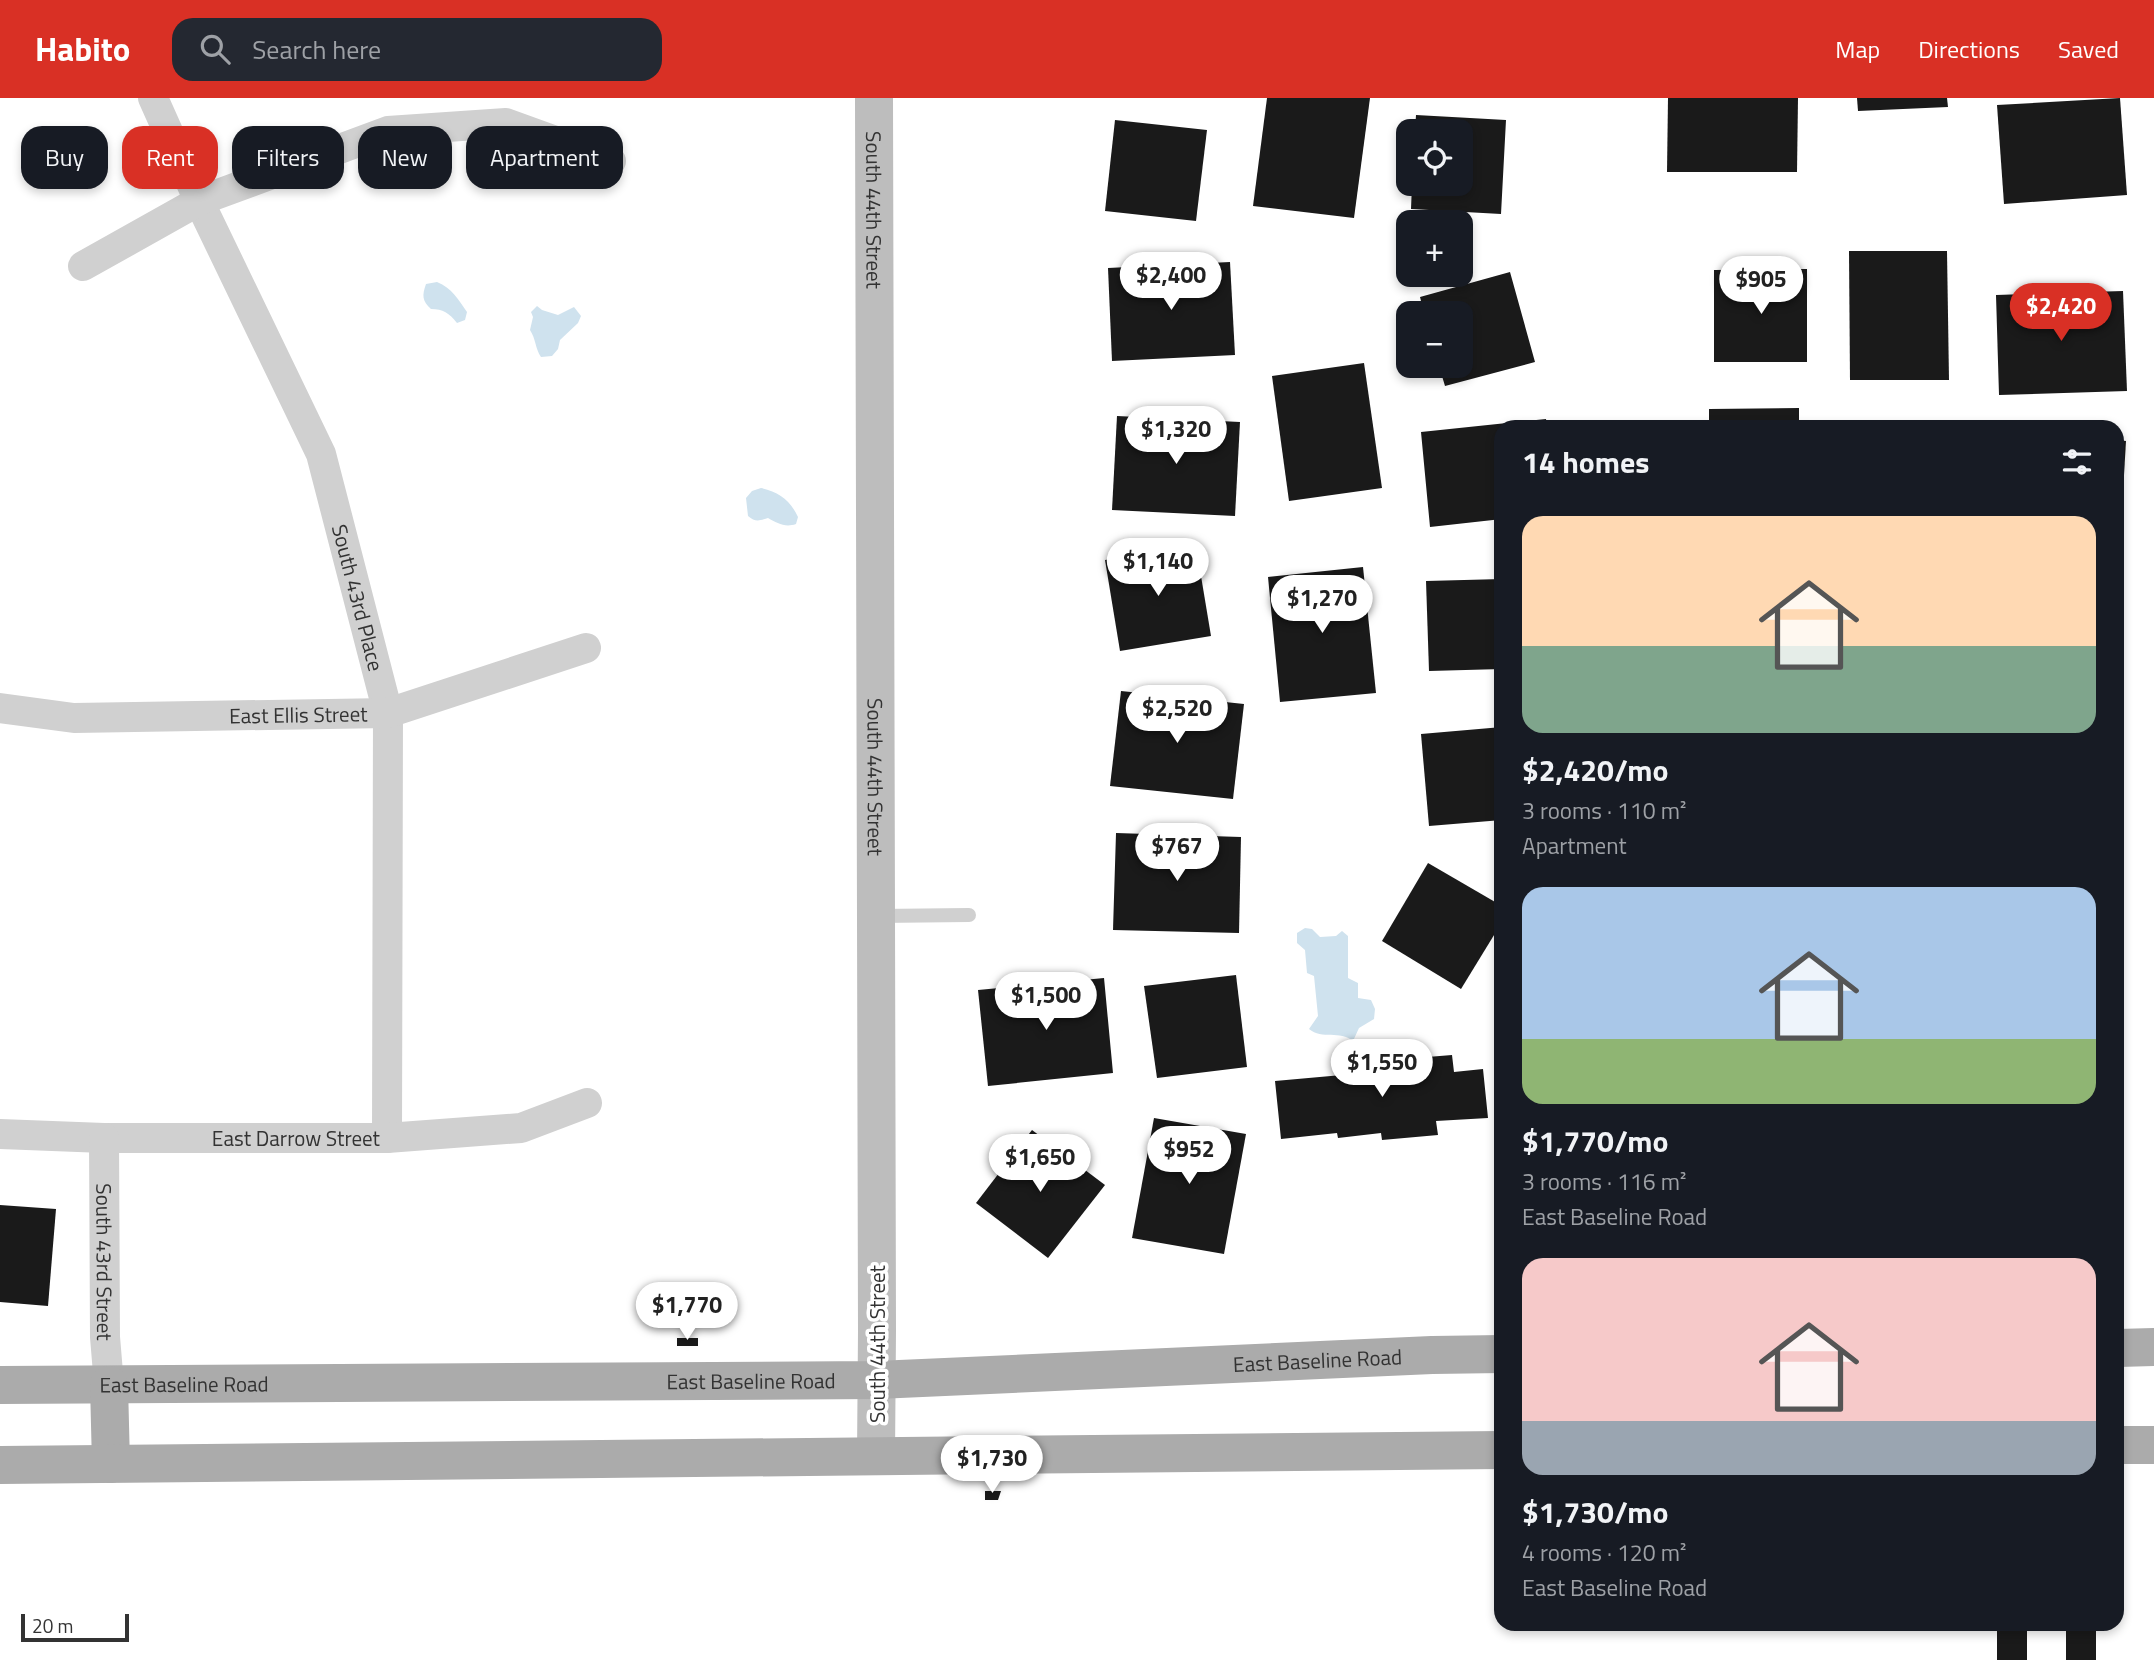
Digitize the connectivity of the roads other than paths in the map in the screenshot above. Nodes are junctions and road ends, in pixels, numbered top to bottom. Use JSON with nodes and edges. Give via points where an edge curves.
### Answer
{"nodes":[{"id":1,"x":153,"y":98,"type":"edge"},
{"id":2,"x":874,"y":98,"type":"edge"},
{"id":3,"x":514,"y":126,"type":"edge"},
{"id":4,"x":199,"y":201,"type":"junction"},
{"id":5,"x":83,"y":266,"type":"dead end"},
{"id":6,"x":586,"y":648,"type":"dead end"},
{"id":7,"x":0,"y":708,"type":"edge"},
{"id":8,"x":388,"y":713,"type":"junction"},
{"id":9,"x":969,"y":915,"type":"dead end"},
{"id":10,"x":876,"y":916,"type":"junction"},
{"id":11,"x":587,"y":1103,"type":"dead end"},
{"id":12,"x":0,"y":1134,"type":"edge"},
{"id":13,"x":104,"y":1138,"type":"junction"},
{"id":14,"x":387,"y":1138,"type":"junction"},
{"id":15,"x":2154,"y":1347,"type":"edge"},
{"id":16,"x":2124,"y":1348,"type":"edge"},
{"id":17,"x":1494,"y":1354,"type":"edge"},
{"id":18,"x":877,"y":1380,"type":"junction"},
{"id":19,"x":0,"y":1385,"type":"edge"},
{"id":20,"x":109,"y":1385,"type":"junction"},
{"id":21,"x":2124,"y":1445,"type":"edge"},
{"id":22,"x":2154,"y":1445,"type":"edge"},
{"id":23,"x":1494,"y":1450,"type":"edge"},
{"id":24,"x":876,"y":1456,"type":"junction"},
{"id":25,"x":111,"y":1464,"type":"junction"},
{"id":26,"x":0,"y":1465,"type":"edge"}],
"edges":[{"from":1,"to":4,"type":"street","name":"South 43rd Place"},
{"from":2,"to":10,"type":"street","name":"South 44th Street"},
{"from":3,"to":4,"type":"street","via":[[388,131]]},
{"from":4,"to":5,"type":"street"},
{"from":4,"to":8,"type":"street","name":"South 43rd Place","via":[[321,454]]},
{"from":6,"to":8,"type":"street","name":"East Ellis Street"},
{"from":7,"to":8,"type":"street","name":"East Ellis Street","via":[[74,718]]},
{"from":8,"to":14,"type":"street","name":"South 43rd Place"},
{"from":9,"to":10,"type":"lane"},
{"from":10,"to":18,"type":"street","name":"South 44th Street"},
{"from":11,"to":14,"type":"street","name":"East Darrow Street","via":[[521,1128]]},
{"from":12,"to":13,"type":"street","name":"East Darrow Street"},
{"from":13,"to":14,"type":"street","name":"East Darrow Street"},
{"from":13,"to":20,"type":"street","name":"South 43rd Street"},
{"from":15,"to":16,"type":"main road"},
{"from":17,"to":18,"type":"main road","name":"East Baseline Road"},
{"from":18,"to":20,"type":"main road","name":"East Baseline Road"},
{"from":18,"to":24,"type":"street","name":"South 44th Street"},
{"from":19,"to":20,"type":"main road","name":"East Baseline Road"},
{"from":20,"to":25,"type":"main road"},
{"from":21,"to":22,"type":"main road"},
{"from":23,"to":24,"type":"main road"},
{"from":24,"to":25,"type":"main road"},
{"from":25,"to":26,"type":"main road"}]}
